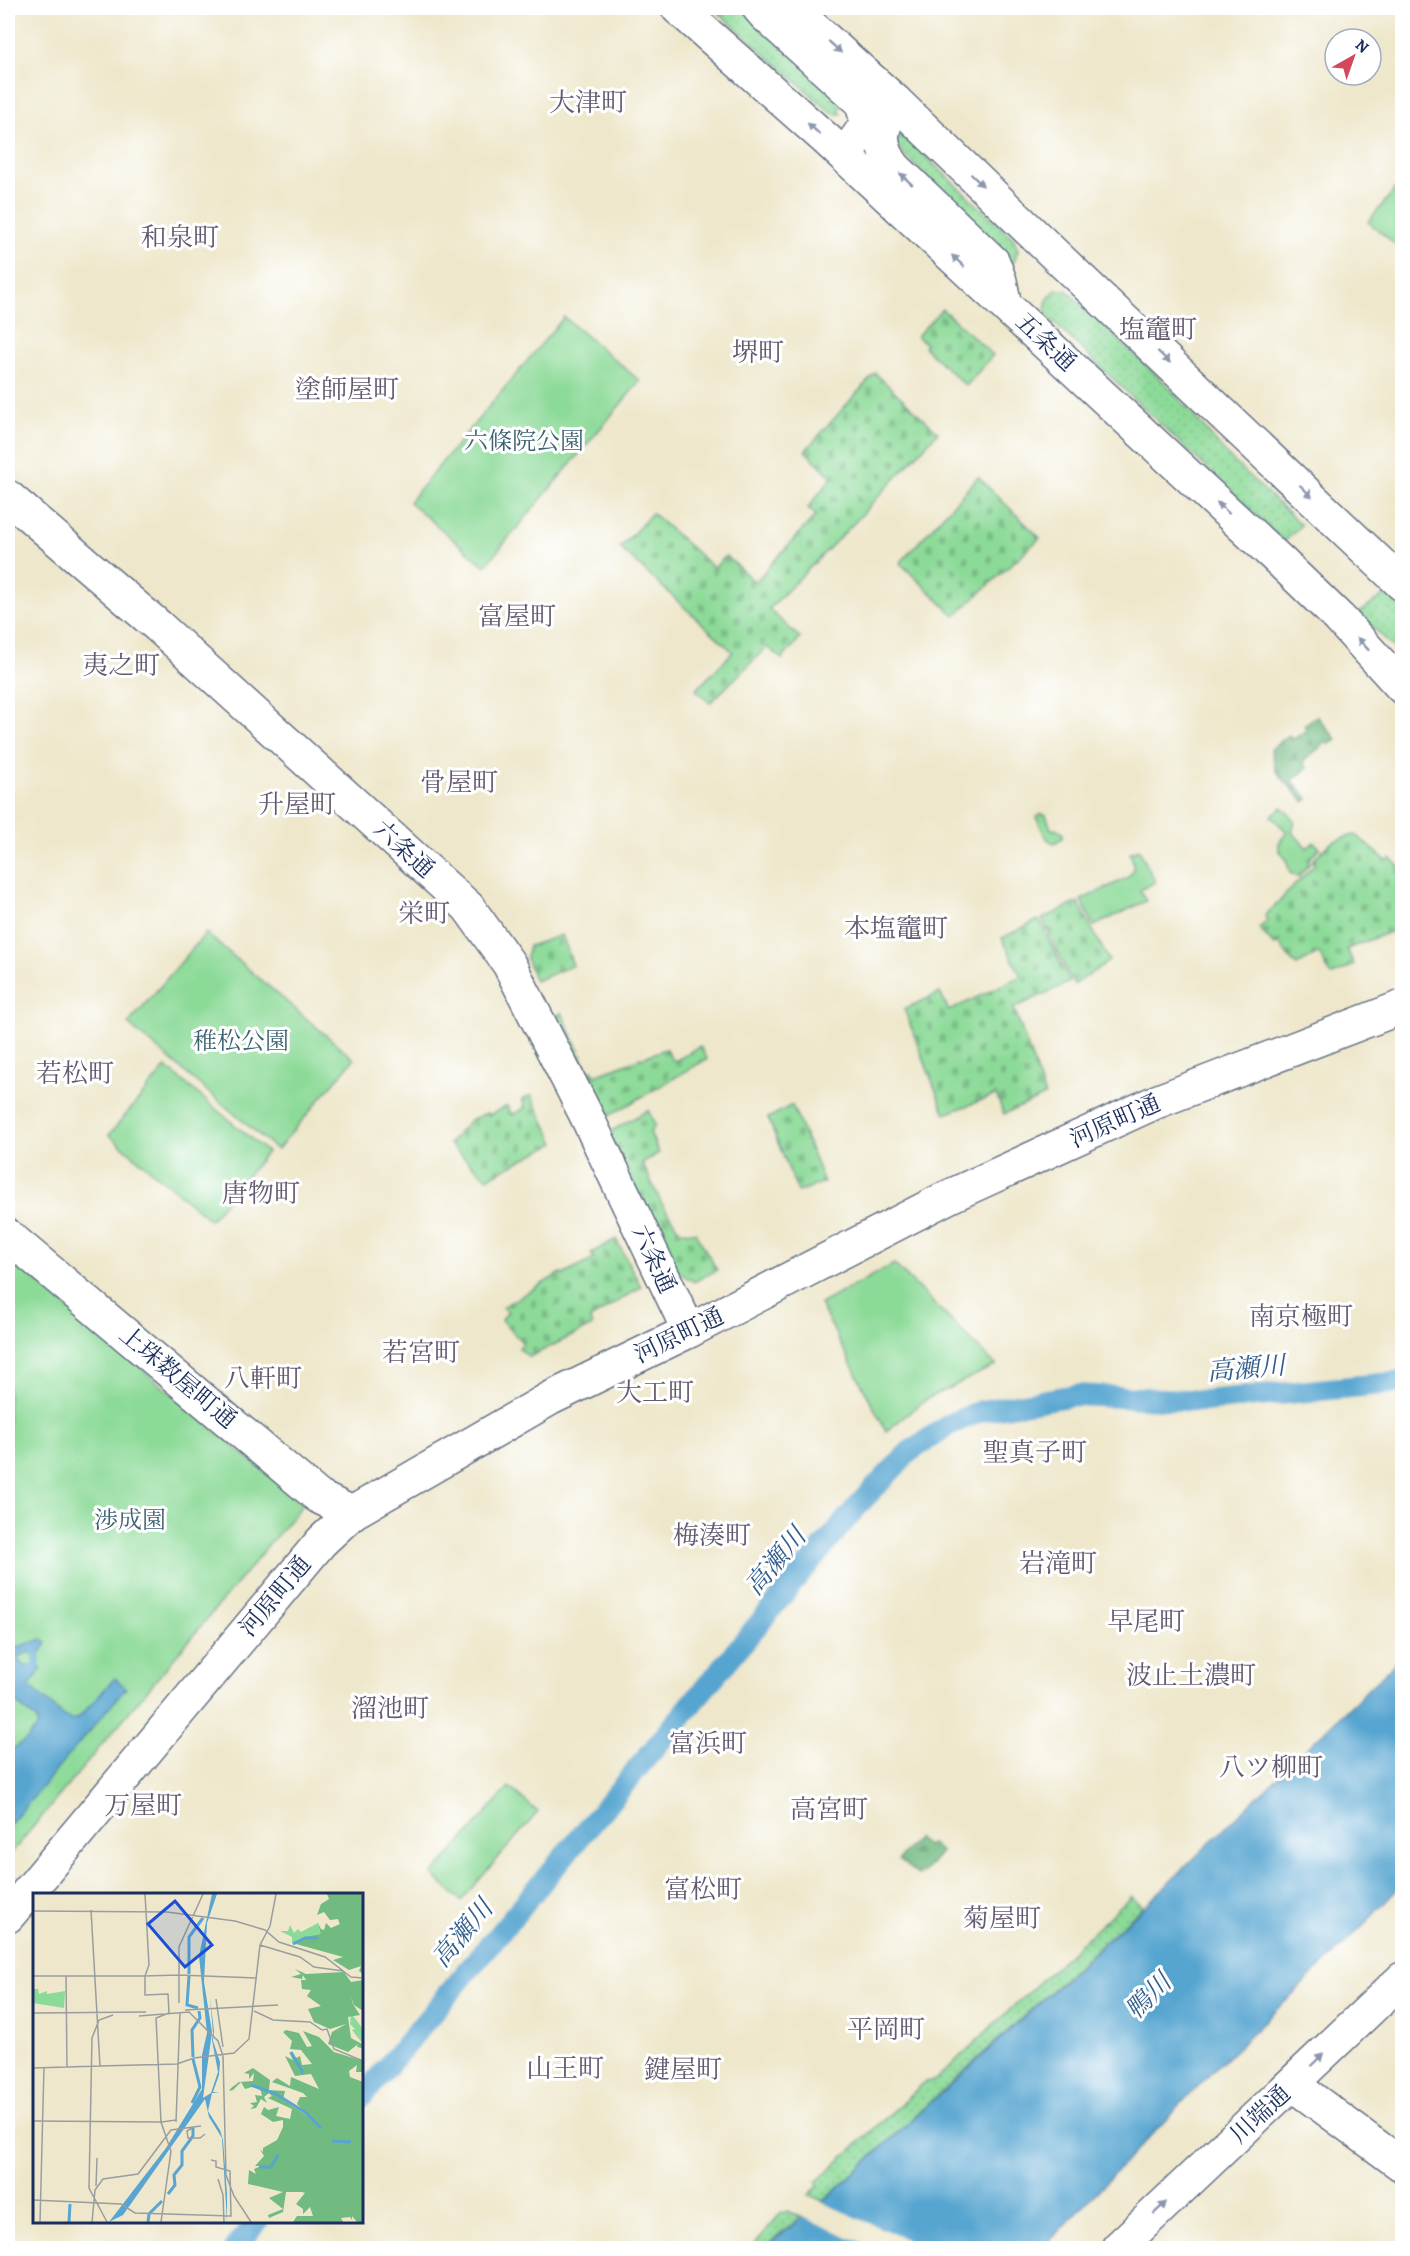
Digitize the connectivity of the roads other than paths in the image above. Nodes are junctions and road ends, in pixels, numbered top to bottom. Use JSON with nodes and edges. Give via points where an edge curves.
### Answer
{"nodes":[{"id":1,"x":678,"y":8,"type":"edge"},
{"id":2,"x":759,"y":8,"type":"edge"},
{"id":3,"x":791,"y":8,"type":"edge"},
{"id":4,"x":896,"y":101,"type":"junction"},
{"id":5,"x":844,"y":157,"type":"junction"},
{"id":6,"x":1004,"y":303,"type":"junction"},
{"id":7,"x":8,"y":497,"type":"edge"},
{"id":8,"x":1402,"y":584,"type":"edge"},
{"id":9,"x":1402,"y":687,"type":"edge"},
{"id":10,"x":1402,"y":1007,"type":"edge"},
{"id":11,"x":8,"y":1236,"type":"edge"},
{"id":12,"x":689,"y":1331,"type":"junction"},
{"id":13,"x":352,"y":1513,"type":"junction"},
{"id":14,"x":8,"y":1916,"type":"edge"},
{"id":15,"x":1402,"y":1979,"type":"edge"},
{"id":16,"x":1402,"y":2009,"type":"edge"},
{"id":17,"x":1311,"y":2098,"type":"junction"},
{"id":18,"x":1402,"y":2165,"type":"edge"},
{"id":19,"x":1118,"y":2248,"type":"edge"},
{"id":20,"x":1150,"y":2248,"type":"edge"}],
"edges":[{"from":5,"to":1,"type":"main road","name":"五条通","one_way":true},
{"from":2,"to":5,"type":"main road","via":[[861,102],[867,120]]},
{"from":3,"to":4,"type":"main road","one_way":true},
{"from":6,"to":4,"type":"main road","one_way":true,"via":[[993,262],[887,157],[882,134]]},
{"from":4,"to":8,"type":"main road","one_way":true},
{"from":6,"to":5,"type":"main road","name":"五条通","one_way":true},
{"from":9,"to":6,"type":"main road","name":"五条通","one_way":true,"via":[[1313,592]]},
{"from":7,"to":12,"type":"main road","name":"六条通","via":[[158,626],[468,908],[509,964]]},
{"from":10,"to":12,"type":"main road","name":"河原町通","via":[[1156,1102],[948,1197]]},
{"from":11,"to":13,"type":"main road","name":"上珠数屋町通","via":[[319,1497]]},
{"from":12,"to":13,"type":"main road","name":"河原町通","via":[[551,1398]]},
{"from":13,"to":14,"type":"main road","name":"河原町通","via":[[321,1542]]},
{"from":17,"to":15,"type":"main road","name":"川端通","one_way":true},
{"from":16,"to":17,"type":"main road","name":"川端通"},
{"from":17,"to":18,"type":"main road"},
{"from":19,"to":17,"type":"main road","name":"川端通","one_way":true},
{"from":17,"to":20,"type":"main road","name":"川端通"}]}
